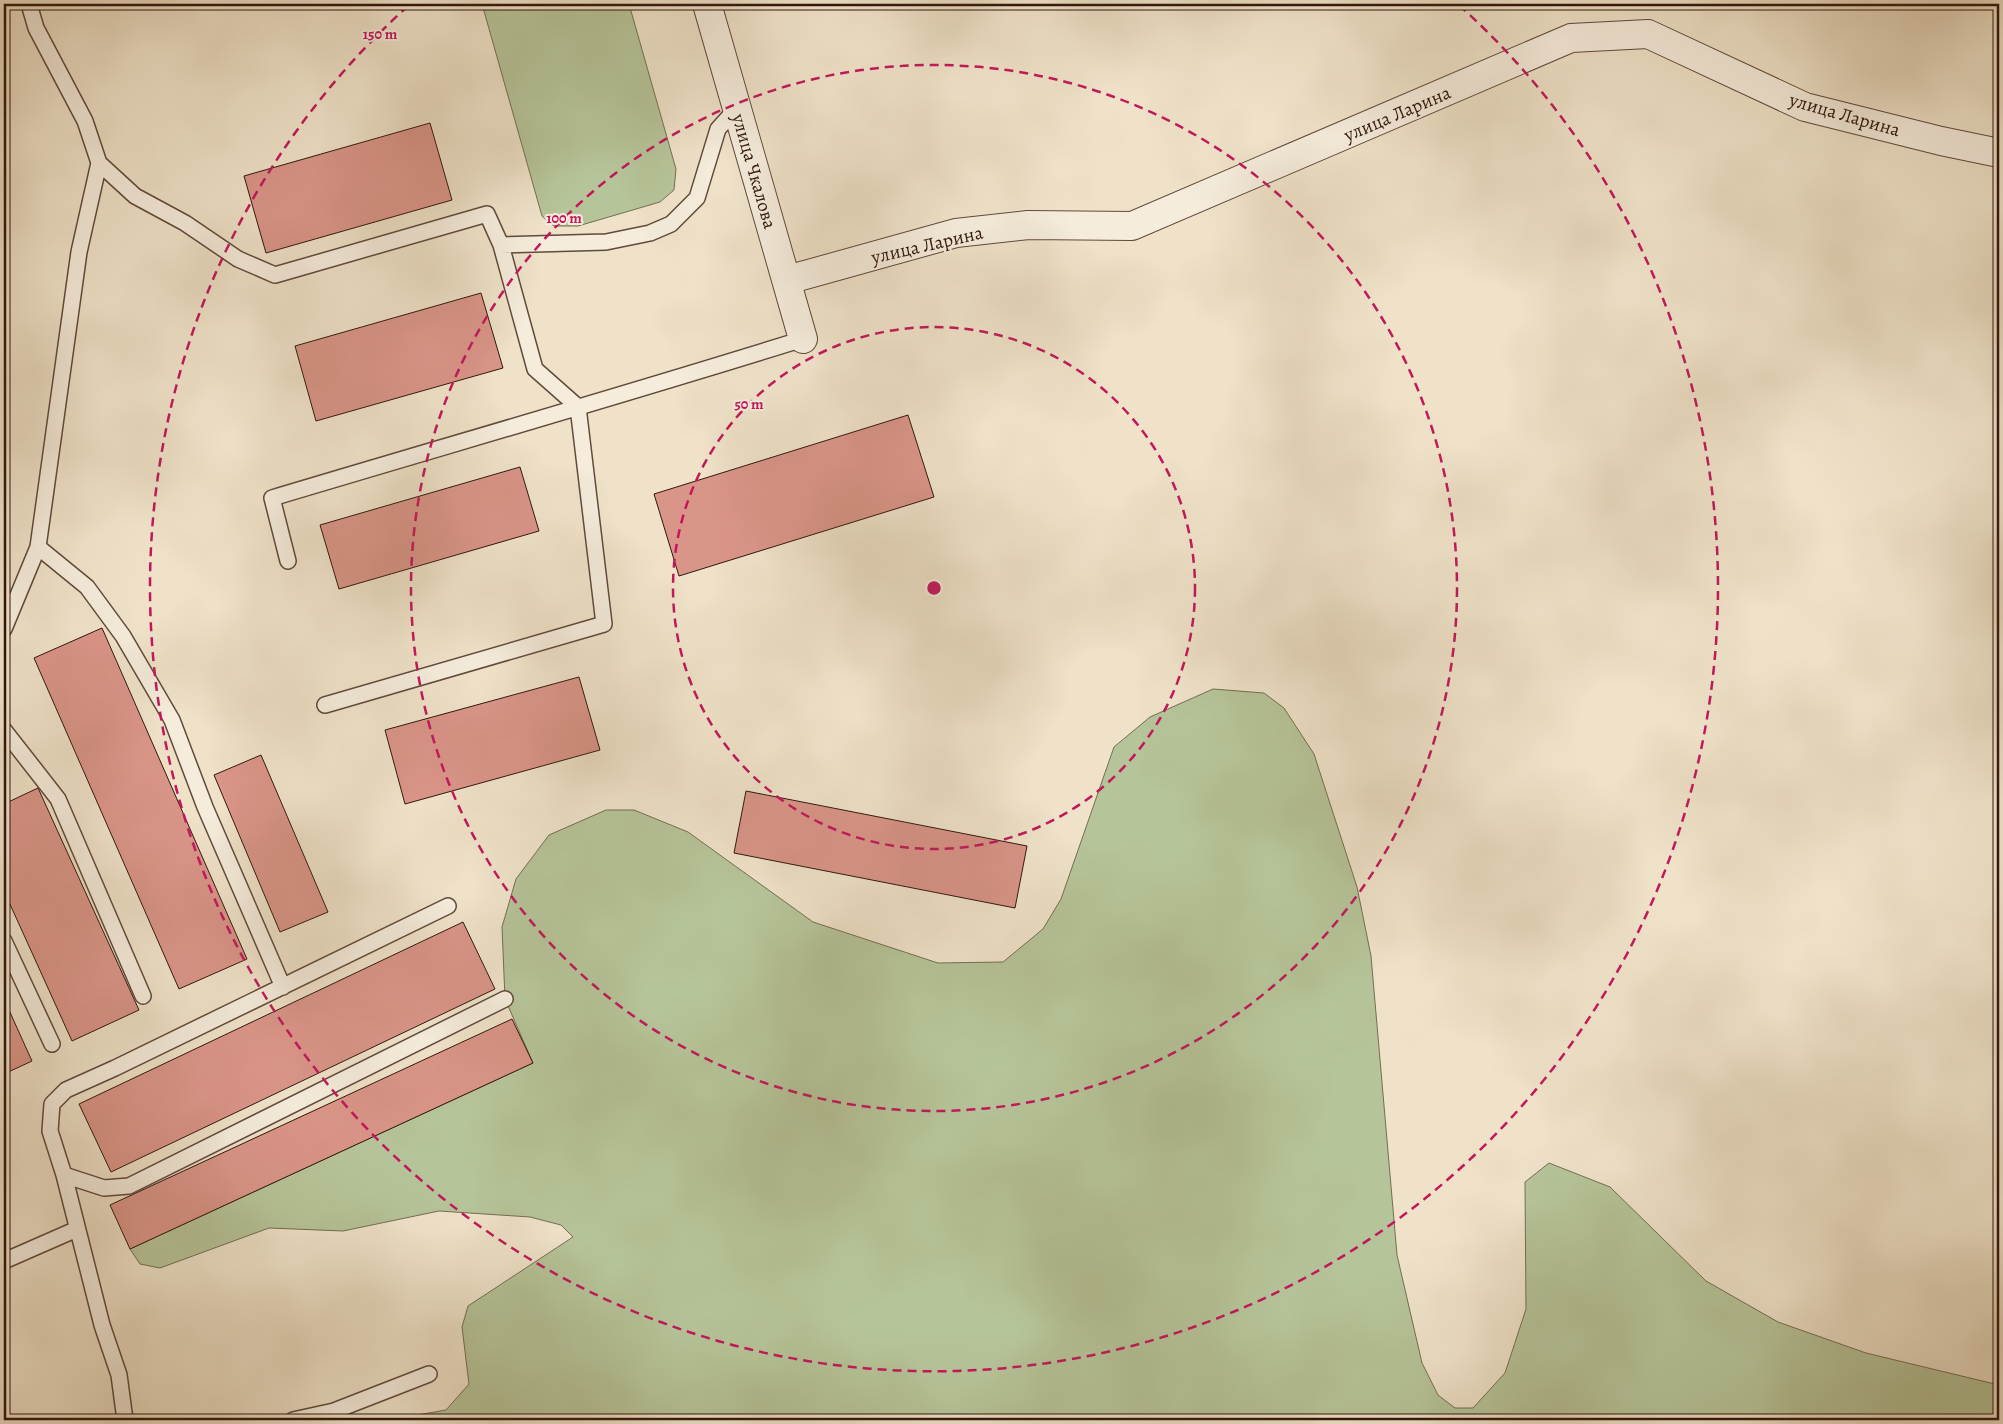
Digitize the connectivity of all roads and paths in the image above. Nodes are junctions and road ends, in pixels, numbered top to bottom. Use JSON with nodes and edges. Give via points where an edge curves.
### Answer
{"nodes":[{"id":1,"x":29,"y":4,"type":"edge"},
{"id":2,"x":707,"y":4,"type":"edge"},
{"id":3,"x":737,"y":108,"type":"junction"},
{"id":4,"x":1999,"y":153,"type":"edge"},
{"id":5,"x":99,"y":163,"type":"junction"},
{"id":6,"x":501,"y":245,"type":"junction"},
{"id":7,"x":787,"y":280,"type":"junction"},
{"id":8,"x":803,"y":339,"type":"joint"},
{"id":9,"x":578,"y":407,"type":"junction"},
{"id":10,"x":38,"y":547,"type":"junction"},
{"id":11,"x":288,"y":561,"type":"dead end"},
{"id":12,"x":4,"y":628,"type":"edge"},
{"id":13,"x":325,"y":705,"type":"dead end"},
{"id":14,"x":4,"y":730,"type":"edge"},
{"id":15,"x":448,"y":906,"type":"dead end"},
{"id":16,"x":4,"y":941,"type":"edge"},
{"id":17,"x":283,"y":987,"type":"junction"},
{"id":18,"x":143,"y":996,"type":"dead end"},
{"id":19,"x":505,"y":999,"type":"dead end"},
{"id":20,"x":52,"y":1044,"type":"dead end"},
{"id":21,"x":64,"y":1175,"type":"junction"},
{"id":22,"x":77,"y":1229,"type":"junction"},
{"id":23,"x":4,"y":1261,"type":"edge"},
{"id":24,"x":429,"y":1374,"type":"dead end"},
{"id":25,"x":125,"y":1420,"type":"edge"},
{"id":26,"x":293,"y":1420,"type":"edge"}],
"edges":[{"from":1,"to":5,"type":"lane","via":[[36,28],[85,121]]},
{"from":2,"to":3,"type":"street","name":"улица Чкалова"},
{"from":3,"to":6,"type":"lane","via":[[718,129],[696,198],[671,224],[650,233],[606,242]]},
{"from":3,"to":7,"type":"street","name":"улица Чкалова"},
{"from":4,"to":7,"type":"street","name":"улица Ларина","via":[[1805,107],[1648,34],[1571,38],[1132,226],[1028,225],[956,233]]},
{"from":5,"to":6,"type":"lane","via":[[134,196],[185,223],[238,259],[275,275],[487,214]]},
{"from":5,"to":10,"type":"lane","via":[[79,252]]},
{"from":6,"to":9,"type":"lane","via":[[534,369]]},
{"from":7,"to":8,"type":"street","name":"улица Чкалова"},
{"from":8,"to":9,"type":"lane"},
{"from":9,"to":11,"type":"lane","via":[[272,498]]},
{"from":9,"to":13,"type":"lane","via":[[604,624]]},
{"from":10,"to":12,"type":"lane"},
{"from":10,"to":17,"type":"lane","via":[[87,587],[123,636],[172,720],[205,807]]},
{"from":14,"to":18,"type":"lane","via":[[58,799]]},
{"from":15,"to":17,"type":"lane"},
{"from":16,"to":20,"type":"lane"},
{"from":17,"to":21,"type":"lane","via":[[66,1090],[52,1104],[50,1131]]},
{"from":19,"to":21,"type":"lane","via":[[129,1186],[104,1188]]},
{"from":21,"to":22,"type":"lane"},
{"from":22,"to":23,"type":"lane"},
{"from":22,"to":25,"type":"lane","via":[[102,1325],[119,1375]]},
{"from":24,"to":26,"type":"lane","via":[[334,1410]]}]}
